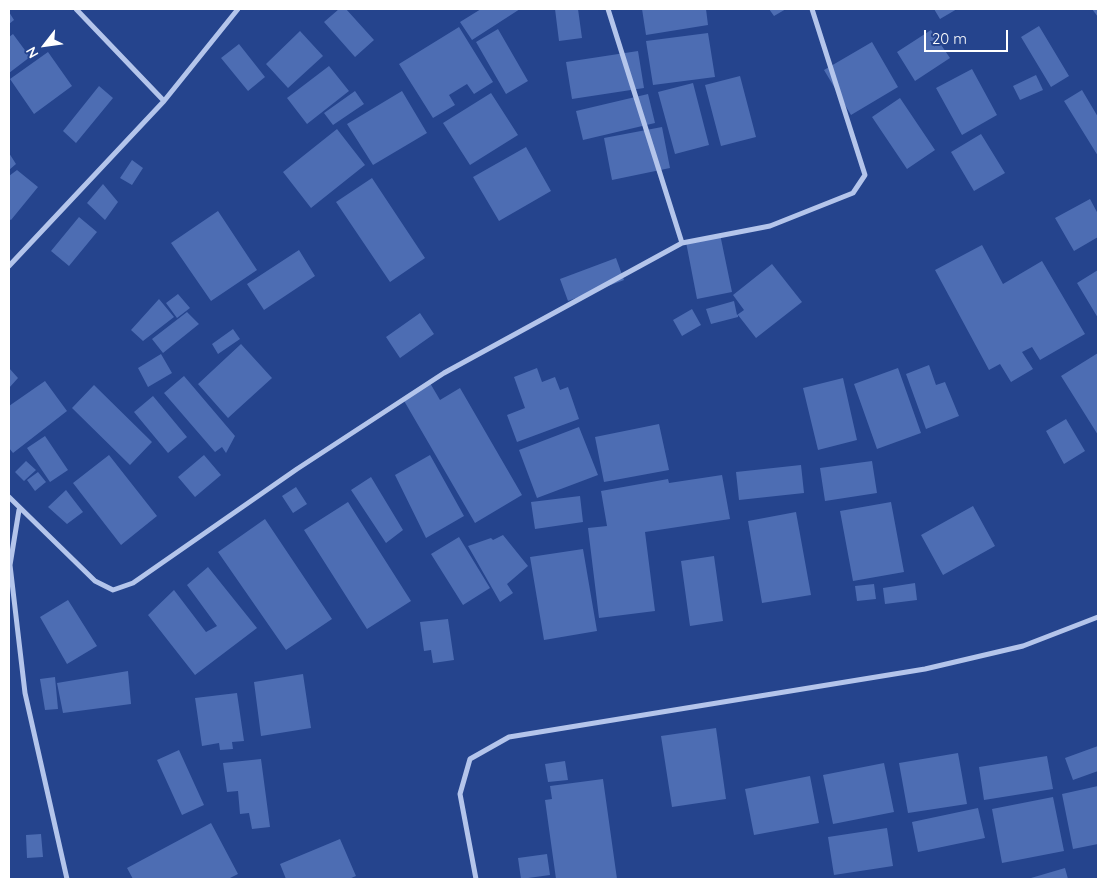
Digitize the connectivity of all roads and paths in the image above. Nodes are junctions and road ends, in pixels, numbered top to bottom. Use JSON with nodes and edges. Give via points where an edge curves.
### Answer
{"nodes":[{"id":1,"x":76,"y":9,"type":"edge"},
{"id":2,"x":238,"y":9,"type":"edge"},
{"id":3,"x":608,"y":9,"type":"edge"},
{"id":4,"x":812,"y":9,"type":"edge"},
{"id":5,"x":164,"y":101,"type":"junction"},
{"id":6,"x":682,"y":243,"type":"junction"},
{"id":7,"x":9,"y":266,"type":"edge"},
{"id":8,"x":9,"y":497,"type":"edge"},
{"id":9,"x":19,"y":510,"type":"junction"},
{"id":10,"x":1098,"y":618,"type":"edge"},
{"id":11,"x":66,"y":879,"type":"edge"},
{"id":12,"x":476,"y":879,"type":"edge"}],
"edges":[{"from":1,"to":5,"type":"street"},
{"from":2,"to":5,"type":"street"},
{"from":3,"to":6,"type":"street"},
{"from":4,"to":6,"type":"street","via":[[865,175],[853,193],[770,226]]},
{"from":5,"to":7,"type":"street"},
{"from":6,"to":9,"type":"street","via":[[444,373],[297,469],[133,583],[113,590],[95,581]]},
{"from":8,"to":9,"type":"street"},
{"from":9,"to":11,"type":"street","via":[[10,565],[25,693]]},
{"from":10,"to":12,"type":"street","via":[[1023,646],[925,669],[510,737],[470,759],[460,794]]}]}
